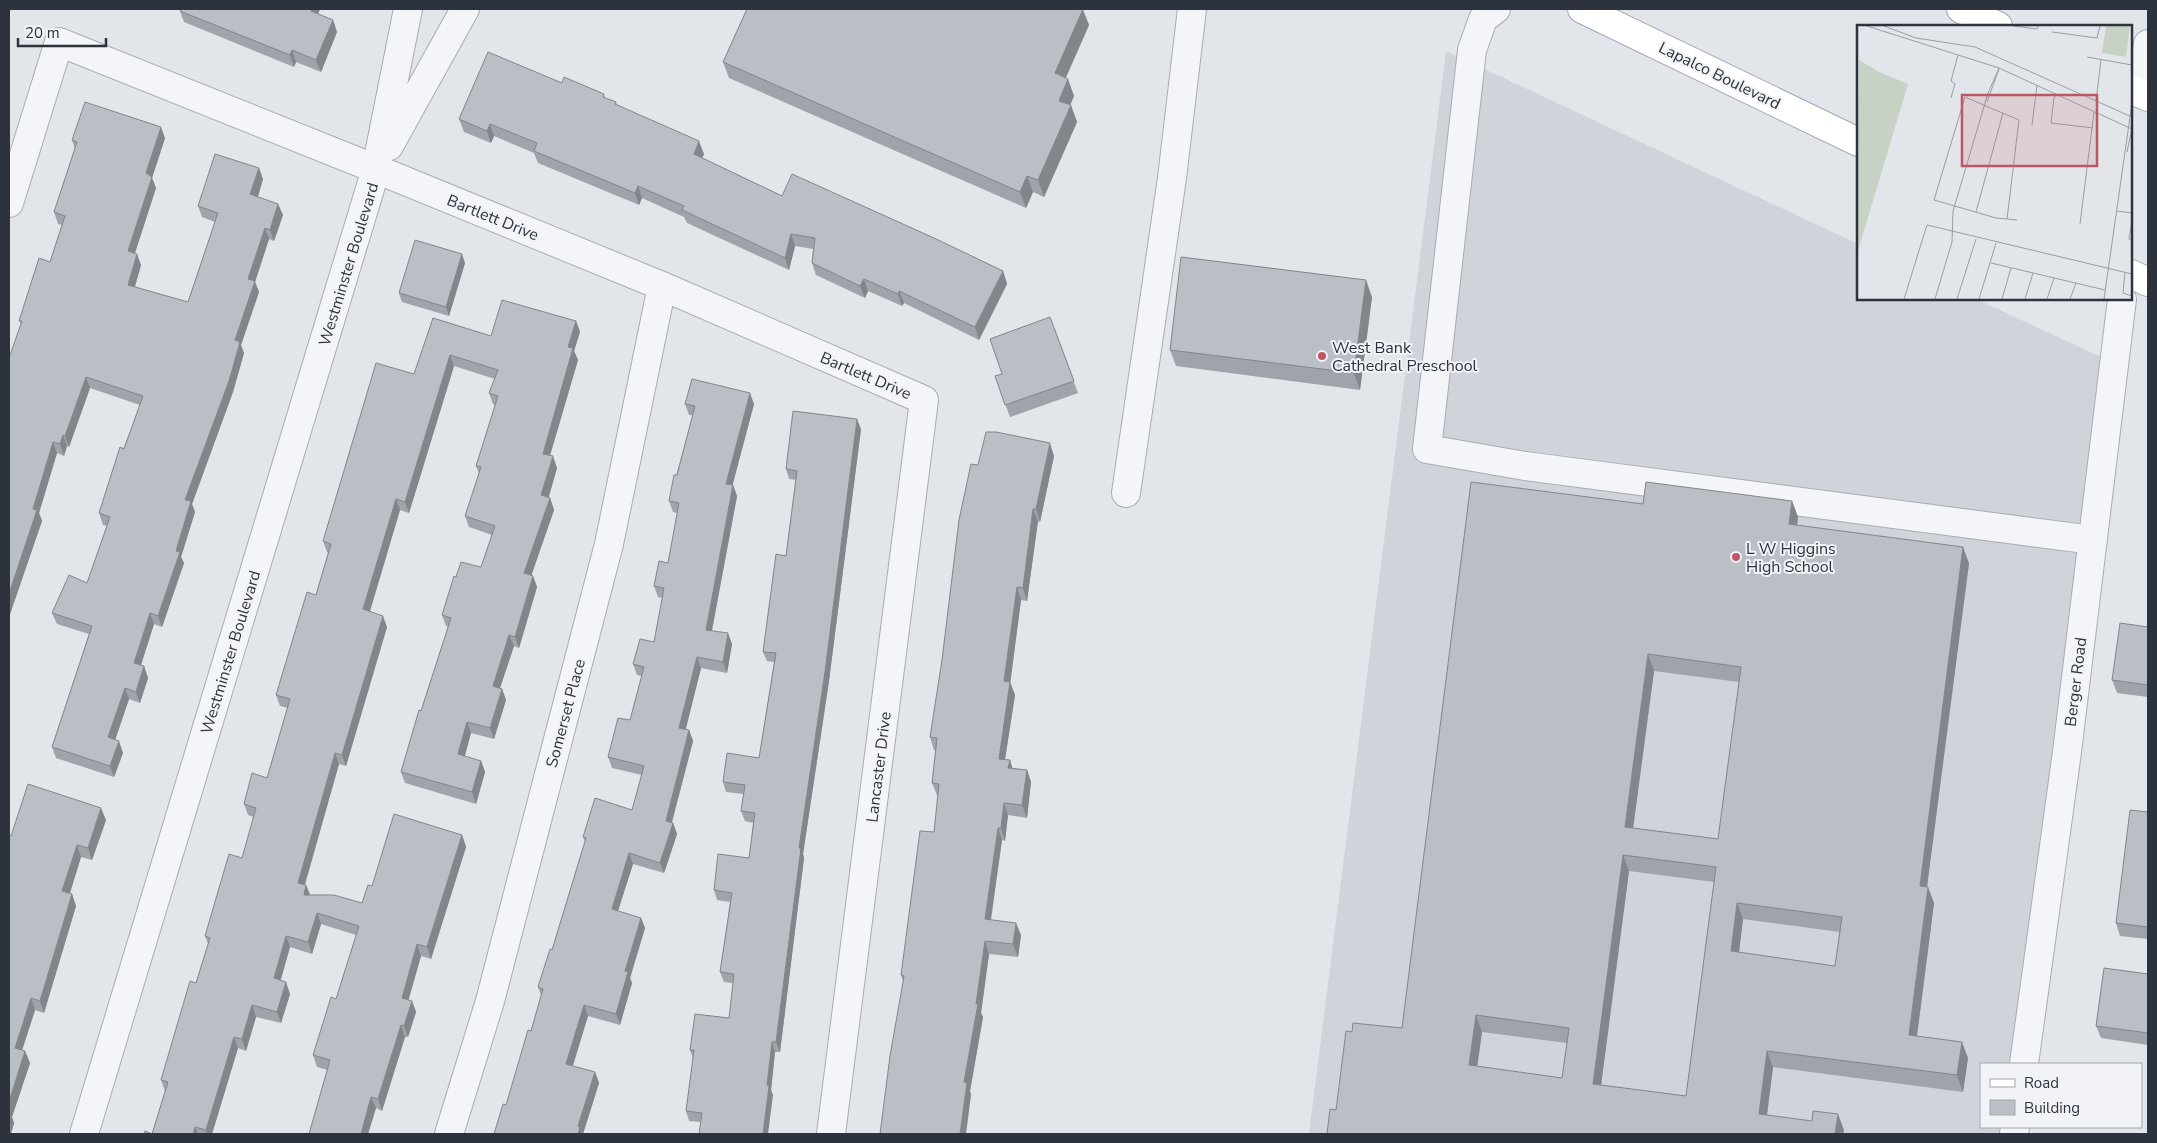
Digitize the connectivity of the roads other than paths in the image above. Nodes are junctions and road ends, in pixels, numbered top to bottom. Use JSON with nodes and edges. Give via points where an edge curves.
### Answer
{"nodes":[{"id":1,"x":408,"y":9,"type":"edge"},
{"id":2,"x":465,"y":9,"type":"edge"},
{"id":3,"x":1192,"y":9,"type":"edge"},
{"id":4,"x":1496,"y":9,"type":"edge"},
{"id":5,"x":1582,"y":9,"type":"edge"},
{"id":6,"x":1961,"y":9,"type":"edge"},
{"id":7,"x":1996,"y":25,"type":"edge"},
{"id":8,"x":2148,"y":44,"type":"edge"},
{"id":9,"x":2140,"y":94,"type":"edge"},
{"id":10,"x":1857,"y":142,"type":"edge"},
{"id":11,"x":376,"y":169,"type":"junction"},
{"id":12,"x":9,"y":203,"type":"edge"},
{"id":13,"x":2132,"y":274,"type":"edge"},
{"id":14,"x":2148,"y":282,"type":"edge"},
{"id":15,"x":662,"y":286,"type":"junction"},
{"id":16,"x":2122,"y":300,"type":"edge"},
{"id":17,"x":924,"y":400,"type":"joint"},
{"id":18,"x":1126,"y":494,"type":"dead end"},
{"id":19,"x":2093,"y":540,"type":"junction"},
{"id":20,"x":2024,"y":1063,"type":"edge"},
{"id":21,"x":84,"y":1134,"type":"edge"},
{"id":22,"x":449,"y":1134,"type":"edge"},
{"id":23,"x":831,"y":1134,"type":"edge"}],
"edges":[{"from":1,"to":11,"type":"street","name":"Westminster Boulevard"},
{"from":2,"to":11,"type":"street","name":"Westminster Boulevard"},
{"from":3,"to":18,"type":"street","via":[[1172,178]]},
{"from":4,"to":19,"type":"street","via":[[1483,19],[1472,50],[1427,449],[1525,466]]},
{"from":5,"to":10,"type":"main road","name":"Lapalco Boulevard"},
{"from":6,"to":7,"type":"main road"},
{"from":8,"to":9,"type":"street"},
{"from":11,"to":12,"type":"street","name":"Bartlett Drive","via":[[59,42]]},
{"from":11,"to":15,"type":"street","name":"Bartlett Drive"},
{"from":11,"to":21,"type":"street","name":"Westminster Boulevard"},
{"from":13,"to":14,"type":"main road"},
{"from":15,"to":17,"type":"street","name":"Bartlett Drive"},
{"from":15,"to":22,"type":"street","name":"Somerset Place","via":[[609,544],[490,1001]]},
{"from":16,"to":19,"type":"street","name":"Berger Road"},
{"from":17,"to":23,"type":"street","name":"Lancaster Drive"},
{"from":19,"to":20,"type":"street","name":"Berger Road"}]}
